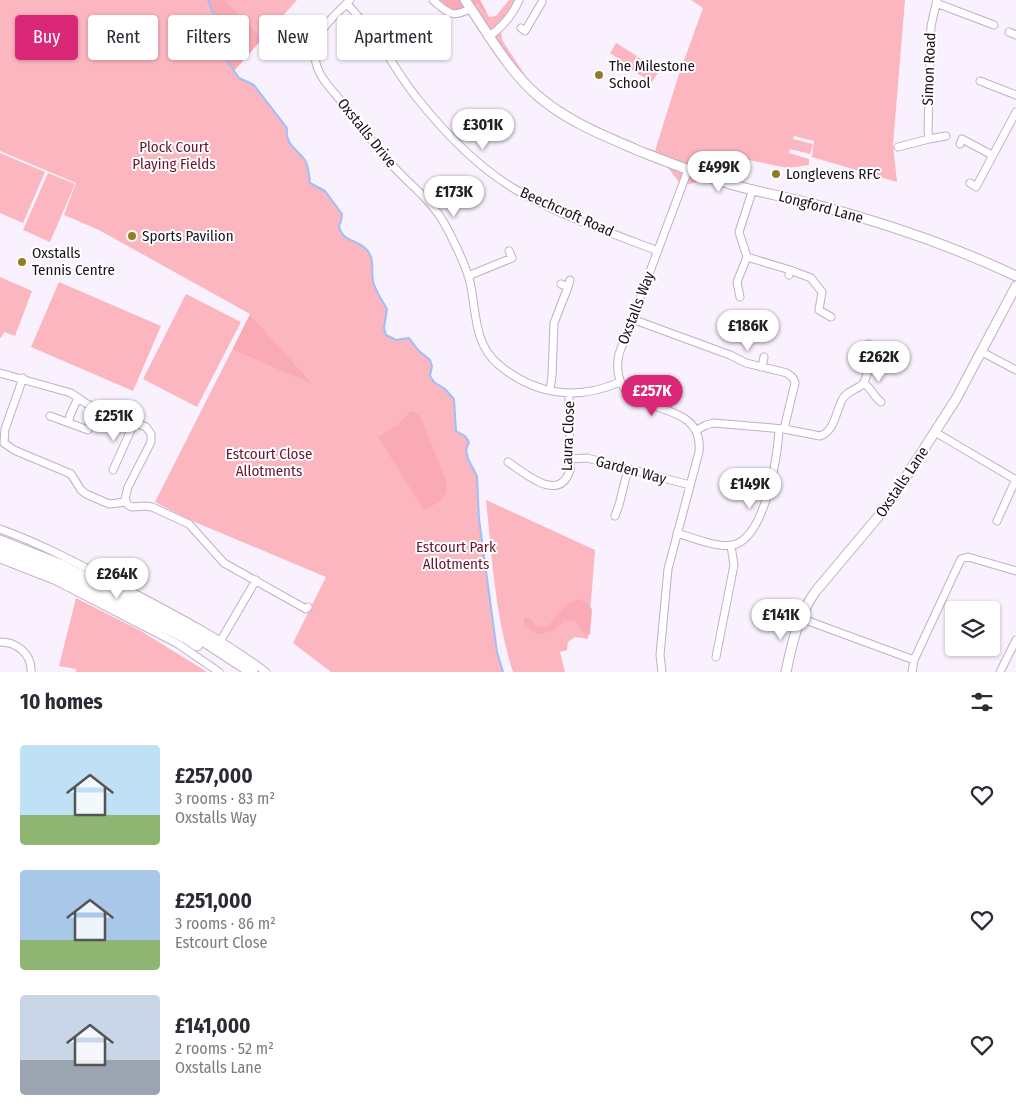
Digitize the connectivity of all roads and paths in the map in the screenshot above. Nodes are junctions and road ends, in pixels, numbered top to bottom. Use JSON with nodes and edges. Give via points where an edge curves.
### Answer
{"nodes":[{"id":1,"x":433,"y":0,"type":"edge"},
{"id":2,"x":519,"y":0,"type":"edge"},
{"id":3,"x":541,"y":1,"type":"edge"},
{"id":4,"x":348,"y":2,"type":"edge"},
{"id":5,"x":937,"y":2,"type":"edge"},
{"id":6,"x":468,"y":4,"type":"edge"},
{"id":7,"x":984,"y":21,"type":"junction"},
{"id":8,"x":994,"y":25,"type":"dead end"},
{"id":9,"x":981,"y":29,"type":"dead end"},
{"id":10,"x":525,"y":31,"type":"dead end"},
{"id":11,"x":488,"y":37,"type":"junction"},
{"id":12,"x":980,"y":80,"type":"dead end"},
{"id":13,"x":989,"y":84,"type":"junction"},
{"id":14,"x":986,"y":92,"type":"dead end"},
{"id":15,"x":1016,"y":94,"type":"edge"},
{"id":16,"x":1016,"y":112,"type":"edge"},
{"id":17,"x":946,"y":136,"type":"dead end"},
{"id":18,"x":929,"y":139,"type":"junction"},
{"id":19,"x":960,"y":144,"type":"dead end"},
{"id":20,"x":898,"y":146,"type":"dead end"},
{"id":21,"x":992,"y":155,"type":"junction"},
{"id":22,"x":688,"y":170,"type":"junction"},
{"id":23,"x":976,"y":186,"type":"dead end"},
{"id":24,"x":753,"y":189,"type":"junction"},
{"id":25,"x":509,"y":251,"type":"dead end"},
{"id":26,"x":658,"y":251,"type":"junction"},
{"id":27,"x":746,"y":257,"type":"junction"},
{"id":28,"x":468,"y":276,"type":"junction"},
{"id":29,"x":1016,"y":276,"type":"edge"},
{"id":30,"x":566,"y":284,"type":"dead end"},
{"id":31,"x":1016,"y":286,"type":"edge"},
{"id":32,"x":740,"y":297,"type":"dead end"},
{"id":33,"x":831,"y":317,"type":"dead end"},
{"id":34,"x":632,"y":319,"type":"junction"},
{"id":35,"x":868,"y":344,"type":"dead end"},
{"id":36,"x":876,"y":346,"type":"junction"},
{"id":37,"x":886,"y":350,"type":"dead end"},
{"id":38,"x":982,"y":352,"type":"junction"},
{"id":39,"x":764,"y":357,"type":"dead end"},
{"id":40,"x":762,"y":368,"type":"junction"},
{"id":41,"x":1016,"y":370,"type":"edge"},
{"id":42,"x":0,"y":373,"type":"edge"},
{"id":43,"x":23,"y":378,"type":"junction"},
{"id":44,"x":620,"y":382,"type":"junction"},
{"id":45,"x":864,"y":383,"type":"junction"},
{"id":46,"x":550,"y":390,"type":"junction"},
{"id":47,"x":570,"y":394,"type":"junction"},
{"id":48,"x":78,"y":398,"type":"junction"},
{"id":49,"x":881,"y":402,"type":"dead end"},
{"id":50,"x":50,"y":416,"type":"dead end"},
{"id":51,"x":69,"y":422,"type":"junction"},
{"id":52,"x":135,"y":422,"type":"junction"},
{"id":53,"x":782,"y":429,"type":"junction"},
{"id":54,"x":88,"y":430,"type":"dead end"},
{"id":55,"x":697,"y":430,"type":"junction"},
{"id":56,"x":935,"y":432,"type":"junction"},
{"id":57,"x":570,"y":459,"type":"junction"},
{"id":58,"x":628,"y":469,"type":"junction"},
{"id":59,"x":113,"y":470,"type":"dead end"},
{"id":60,"x":509,"y":473,"type":"dead end"},
{"id":61,"x":1016,"y":479,"type":"edge"},
{"id":62,"x":690,"y":485,"type":"junction"},
{"id":63,"x":126,"y":502,"type":"junction"},
{"id":64,"x":615,"y":516,"type":"dead end"},
{"id":65,"x":996,"y":516,"type":"dead end"},
{"id":66,"x":0,"y":529,"type":"edge"},
{"id":67,"x":677,"y":533,"type":"junction"},
{"id":68,"x":0,"y":541,"type":"edge"},
{"id":69,"x":731,"y":546,"type":"junction"},
{"id":70,"x":5,"y":557,"type":"edge"},
{"id":71,"x":1016,"y":571,"type":"edge"},
{"id":72,"x":256,"y":580,"type":"junction"},
{"id":73,"x":306,"y":609,"type":"dead end"},
{"id":74,"x":800,"y":618,"type":"junction"},
{"id":75,"x":191,"y":628,"type":"junction"},
{"id":76,"x":1,"y":640,"type":"edge"},
{"id":77,"x":221,"y":640,"type":"junction"},
{"id":78,"x":1015,"y":644,"type":"edge"},
{"id":79,"x":716,"y":656,"type":"dead end"},
{"id":80,"x":914,"y":660,"type":"junction"},
{"id":81,"x":253,"y":669,"type":"edge"},
{"id":82,"x":31,"y":672,"type":"edge"},
{"id":83,"x":219,"y":672,"type":"edge"},
{"id":84,"x":238,"y":672,"type":"edge"},
{"id":85,"x":266,"y":672,"type":"edge"},
{"id":86,"x":662,"y":672,"type":"edge"},
{"id":87,"x":786,"y":672,"type":"edge"},
{"id":88,"x":912,"y":672,"type":"edge"},
{"id":89,"x":1000,"y":672,"type":"edge"}],
"edges":[{"from":1,"to":6,"type":"street","name":"Longford Lane","via":[[453,15],[460,14]]},
{"from":2,"to":11,"type":"street","via":[[501,29]]},
{"from":3,"to":10,"type":"street"},
{"from":4,"to":26,"type":"street","name":"Beechcroft Road","via":[[418,99],[464,149],[492,172],[516,190],[542,203]]},
{"from":4,"to":28,"type":"street","name":"Oxstalls Drive","via":[[318,36],[316,65],[381,151],[435,209]]},
{"from":5,"to":7,"type":"street"},
{"from":5,"to":18,"type":"street","name":"Simon Road","via":[[931,26]]},
{"from":6,"to":11,"type":"street","name":"Longford Lane"},
{"from":7,"to":8,"type":"street"},
{"from":7,"to":9,"type":"street"},
{"from":11,"to":22,"type":"street","name":"Longford Lane","via":[[516,73],[559,111],[612,140]]},
{"from":12,"to":13,"type":"street"},
{"from":13,"to":14,"type":"street"},
{"from":13,"to":15,"type":"street"},
{"from":16,"to":21,"type":"street"},
{"from":17,"to":18,"type":"street"},
{"from":18,"to":20,"type":"street"},
{"from":19,"to":21,"type":"street","via":[[962,139]]},
{"from":21,"to":23,"type":"street"},
{"from":22,"to":24,"type":"street","name":"Longford Lane"},
{"from":22,"to":26,"type":"street","name":"Oxstalls Way"},
{"from":24,"to":27,"type":"street","via":[[738,232]]},
{"from":24,"to":29,"type":"street","name":"Longford Lane","via":[[894,228],[972,256]]},
{"from":25,"to":28,"type":"street","via":[[512,258]]},
{"from":26,"to":34,"type":"street","name":"Oxstalls Way"},
{"from":27,"to":32,"type":"street","via":[[737,282]]},
{"from":27,"to":33,"type":"street","via":[[811,278],[824,292],[816,310]]},
{"from":28,"to":46,"type":"street","name":"Oxstalls Drive","via":[[479,336],[486,352],[497,364],[527,384]]},
{"from":30,"to":46,"type":"street","via":[[554,323]]},
{"from":31,"to":38,"type":"street","name":"Oxstalls Lane"},
{"from":34,"to":40,"type":"street"},
{"from":34,"to":44,"type":"street","name":"Oxstalls Way","via":[[619,354]]},
{"from":35,"to":36,"type":"street"},
{"from":36,"to":37,"type":"street"},
{"from":36,"to":45,"type":"street"},
{"from":38,"to":41,"type":"street"},
{"from":38,"to":56,"type":"street","name":"Oxstalls Lane"},
{"from":39,"to":40,"type":"street"},
{"from":40,"to":53,"type":"street","via":[[787,373],[795,383]]},
{"from":42,"to":43,"type":"street"},
{"from":43,"to":48,"type":"street"},
{"from":43,"to":63,"type":"street","via":[[5,429],[4,443],[71,474],[86,494],[109,504]]},
{"from":44,"to":47,"type":"street","name":"Oxstalls Drive","via":[[590,392]]},
{"from":44,"to":55,"type":"street","via":[[637,399],[682,417]]},
{"from":45,"to":49,"type":"street"},
{"from":45,"to":53,"type":"street","via":[[843,398],[826,434],[820,436]]},
{"from":46,"to":47,"type":"street","name":"Oxstalls Drive"},
{"from":47,"to":57,"type":"street","name":"Laura Close"},
{"from":48,"to":51,"type":"street"},
{"from":48,"to":52,"type":"street"},
{"from":50,"to":51,"type":"street"},
{"from":51,"to":54,"type":"street"},
{"from":52,"to":59,"type":"street"},
{"from":52,"to":63,"type":"street","via":[[150,430],[151,438],[128,487]]},
{"from":53,"to":55,"type":"street","via":[[710,423]]},
{"from":53,"to":69,"type":"street","via":[[765,505],[752,530],[741,543]]},
{"from":55,"to":62,"type":"street","via":[[699,452]]},
{"from":56,"to":61,"type":"street"},
{"from":56,"to":74,"type":"street","name":"Oxstalls Lane","via":[[883,511],[814,592]]},
{"from":57,"to":58,"type":"street","name":"Garden Way","via":[[587,458]]},
{"from":57,"to":60,"type":"street","name":"Laura Close","via":[[570,470],[565,480],[557,485],[545,486],[511,464]]},
{"from":58,"to":62,"type":"street","name":"Garden Way"},
{"from":58,"to":64,"type":"street"},
{"from":61,"to":65,"type":"street"},
{"from":62,"to":67,"type":"street"},
{"from":63,"to":72,"type":"street","via":[[132,508],[152,507],[189,524],[224,563]]},
{"from":66,"to":75,"type":"street","via":[[64,556]]},
{"from":67,"to":69,"type":"street"},
{"from":67,"to":86,"type":"street","via":[[668,569],[660,655]]},
{"from":68,"to":75,"type":"main road","via":[[60,565]]},
{"from":69,"to":79,"type":"street","via":[[734,565],[715,647]]},
{"from":70,"to":83,"type":"street","via":[[170,640]]},
{"from":70,"to":84,"type":"main road","via":[[56,574],[185,638]]},
{"from":71,"to":80,"type":"street","via":[[968,557],[961,559]]},
{"from":72,"to":73,"type":"street"},
{"from":72,"to":77,"type":"street"},
{"from":74,"to":80,"type":"street"},
{"from":74,"to":87,"type":"street","name":"Oxstalls Lane"},
{"from":75,"to":77,"type":"street"},
{"from":75,"to":81,"type":"main road"},
{"from":76,"to":82,"type":"street","via":[[18,645],[30,661]]},
{"from":77,"to":81,"type":"street"},
{"from":78,"to":89,"type":"street"},
{"from":80,"to":88,"type":"street"},
{"from":81,"to":85,"type":"street"}]}
